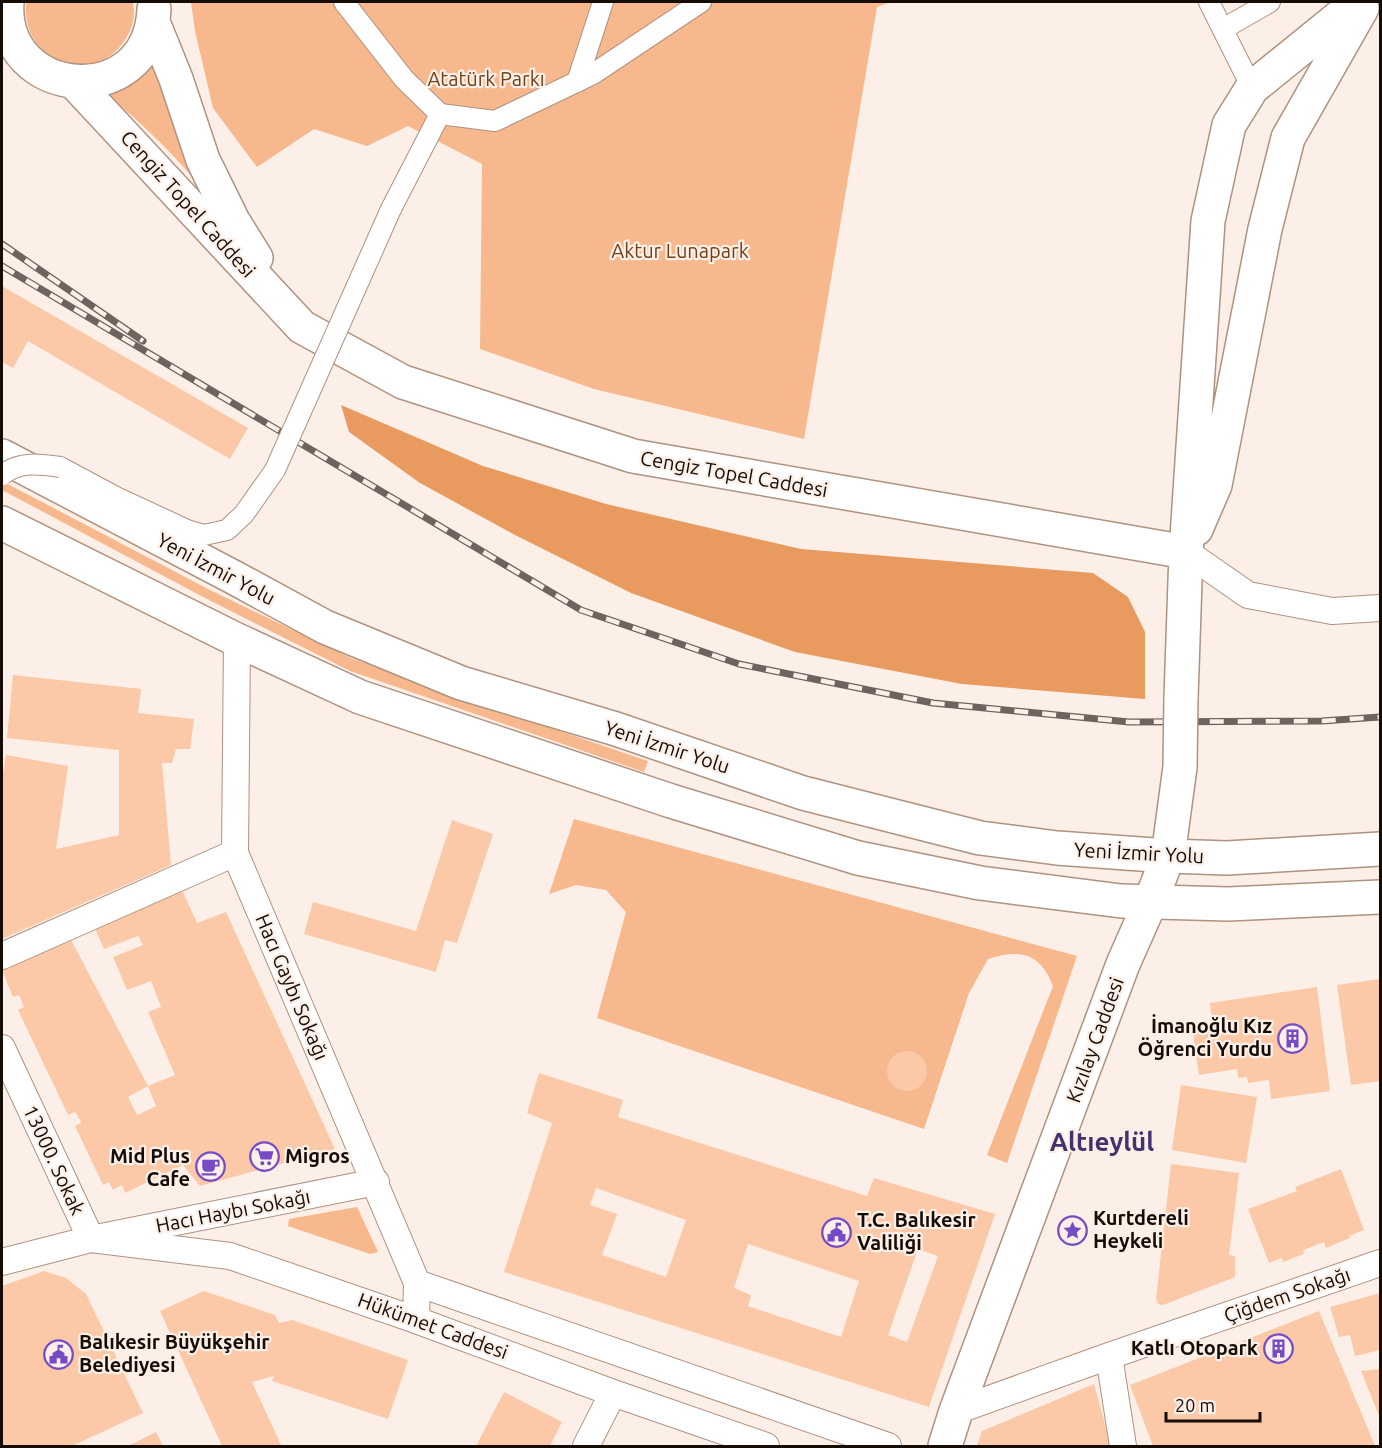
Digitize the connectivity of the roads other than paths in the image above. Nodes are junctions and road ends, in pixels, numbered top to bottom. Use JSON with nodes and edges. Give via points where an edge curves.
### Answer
{"nodes":[{"id":1,"x":7,"y":2,"type":"edge"},
{"id":2,"x":603,"y":2,"type":"edge"},
{"id":3,"x":701,"y":2,"type":"edge"},
{"id":4,"x":1209,"y":2,"type":"edge"},
{"id":5,"x":1270,"y":2,"type":"edge"},
{"id":6,"x":1358,"y":2,"type":"edge"},
{"id":7,"x":1366,"y":2,"type":"edge"},
{"id":8,"x":349,"y":4,"type":"edge"},
{"id":9,"x":154,"y":12,"type":"edge"},
{"id":10,"x":1223,"y":29,"type":"junction"},
{"id":11,"x":2,"y":57,"type":"edge"},
{"id":12,"x":36,"y":67,"type":"junction"},
{"id":13,"x":74,"y":82,"type":"junction"},
{"id":14,"x":576,"y":82,"type":"junction"},
{"id":15,"x":1252,"y":88,"type":"junction"},
{"id":16,"x":440,"y":114,"type":"junction"},
{"id":17,"x":302,"y":327,"type":"junction"},
{"id":18,"x":2,"y":456,"type":"edge"},
{"id":19,"x":2,"y":475,"type":"edge"},
{"id":20,"x":2,"y":523,"type":"edge"},
{"id":21,"x":1186,"y":552,"type":"junction"},
{"id":22,"x":1380,"y":608,"type":"edge"},
{"id":23,"x":237,"y":640,"type":"junction"},
{"id":24,"x":1380,"y":849,"type":"edge"},
{"id":25,"x":235,"y":853,"type":"junction"},
{"id":26,"x":1168,"y":856,"type":"junction"},
{"id":27,"x":1380,"y":897,"type":"edge"},
{"id":28,"x":1150,"y":903,"type":"junction"},
{"id":29,"x":2,"y":956,"type":"edge"},
{"id":30,"x":2,"y":1048,"type":"edge"},
{"id":31,"x":376,"y":1182,"type":"junction"},
{"id":32,"x":91,"y":1239,"type":"junction"},
{"id":33,"x":2,"y":1262,"type":"edge"},
{"id":34,"x":1380,"y":1263,"type":"edge"},
{"id":35,"x":417,"y":1283,"type":"junction"},
{"id":36,"x":416,"y":1320,"type":"junction"},
{"id":37,"x":1109,"y":1356,"type":"junction"},
{"id":38,"x":613,"y":1393,"type":"junction"},
{"id":39,"x":956,"y":1411,"type":"junction"},
{"id":40,"x":586,"y":1446,"type":"edge"},
{"id":41,"x":766,"y":1446,"type":"edge"},
{"id":42,"x":888,"y":1446,"type":"edge"},
{"id":43,"x":945,"y":1446,"type":"edge"},
{"id":44,"x":1123,"y":1446,"type":"edge"}],
"edges":[{"from":1,"to":12,"type":"main road","name":"Cengiz Topel Caddesi","via":[[11,33],[20,52]]},
{"from":2,"to":14,"type":"street"},
{"from":3,"to":14,"type":"street"},
{"from":4,"to":10,"type":"street"},
{"from":5,"to":10,"type":"street"},
{"from":6,"to":15,"type":"main road","name":"Kızılay Caddesi"},
{"from":7,"to":21,"type":"main road","via":[[1288,138],[1265,229],[1215,485]]},
{"from":8,"to":16,"type":"street","via":[[404,79]]},
{"from":9,"to":13,"type":"main road","name":"Cengiz Topel Caddesi","via":[[146,43],[134,60],[96,81]]},
{"from":9,"to":17,"type":"main road","name":"Cengiz Topel Caddesi","via":[[203,160],[233,221]]},
{"from":10,"to":15,"type":"street"},
{"from":11,"to":12,"type":"main road"},
{"from":12,"to":13,"type":"main road","name":"Cengiz Topel Caddesi","via":[[60,80]]},
{"from":13,"to":17,"type":"main road","name":"Cengiz Topel Caddesi"},
{"from":14,"to":16,"type":"street","via":[[495,121]]},
{"from":15,"to":21,"type":"main road","name":"Kızılay Caddesi","via":[[1229,125],[1208,221]]},
{"from":16,"to":19,"type":"street","bridge":true,"via":[[392,209],[275,470],[244,514],[227,530],[204,535],[187,530],[60,467],[31,463]]},
{"from":17,"to":21,"type":"main road","name":"Cengiz Topel Caddesi","via":[[403,382],[633,456]]},
{"from":18,"to":26,"type":"main road","name":"Yeni İzmir Yolu","via":[[325,627],[461,683],[616,729],[803,793],[980,838]]},
{"from":20,"to":23,"type":"main road"},
{"from":21,"to":22,"type":"street","via":[[1248,595],[1332,611]]},
{"from":21,"to":26,"type":"main road","name":"Kızılay Caddesi","bridge":true,"via":[[1180,767]]},
{"from":23,"to":25,"type":"street","name":"Hacı Gaybı Sokağı"},
{"from":23,"to":28,"type":"main road","via":[[360,697],[671,801],[858,858],[980,883]]},
{"from":24,"to":26,"type":"main road","name":"Yeni İzmir Yolu","via":[[1227,858]]},
{"from":25,"to":29,"type":"street"},
{"from":25,"to":31,"type":"street","name":"Hacı Gaybı Sokağı"},
{"from":26,"to":28,"type":"main road","name":"Kızılay Caddesi"},
{"from":27,"to":28,"type":"main road","via":[[1228,904]]},
{"from":28,"to":39,"type":"main road","name":"Kızılay Caddesi","via":[[1123,964]]},
{"from":30,"to":32,"type":"street","name":"13000. Sokak"},
{"from":31,"to":32,"type":"street","name":"Hacı Haybı Sokağı"},
{"from":31,"to":35,"type":"street","name":"Hacı Gaybı Sokağı"},
{"from":32,"to":33,"type":"street","name":"Hacı Haybı Sokağı"},
{"from":32,"to":36,"type":"street","name":"Hükümet Caddesi","via":[[230,1256]]},
{"from":34,"to":37,"type":"street","name":"Çiğdem Sokağı"},
{"from":35,"to":36,"type":"street","name":"Hacı Gaybı Sokağı"},
{"from":35,"to":42,"type":"street"},
{"from":36,"to":38,"type":"street","name":"Hükümet Caddesi"},
{"from":37,"to":39,"type":"street","name":"Çiğdem Sokağı"},
{"from":37,"to":44,"type":"street"},
{"from":38,"to":40,"type":"street"},
{"from":38,"to":41,"type":"street","name":"Hükümet Caddesi"},
{"from":39,"to":43,"type":"main road","name":"Kızılay Caddesi"}]}
